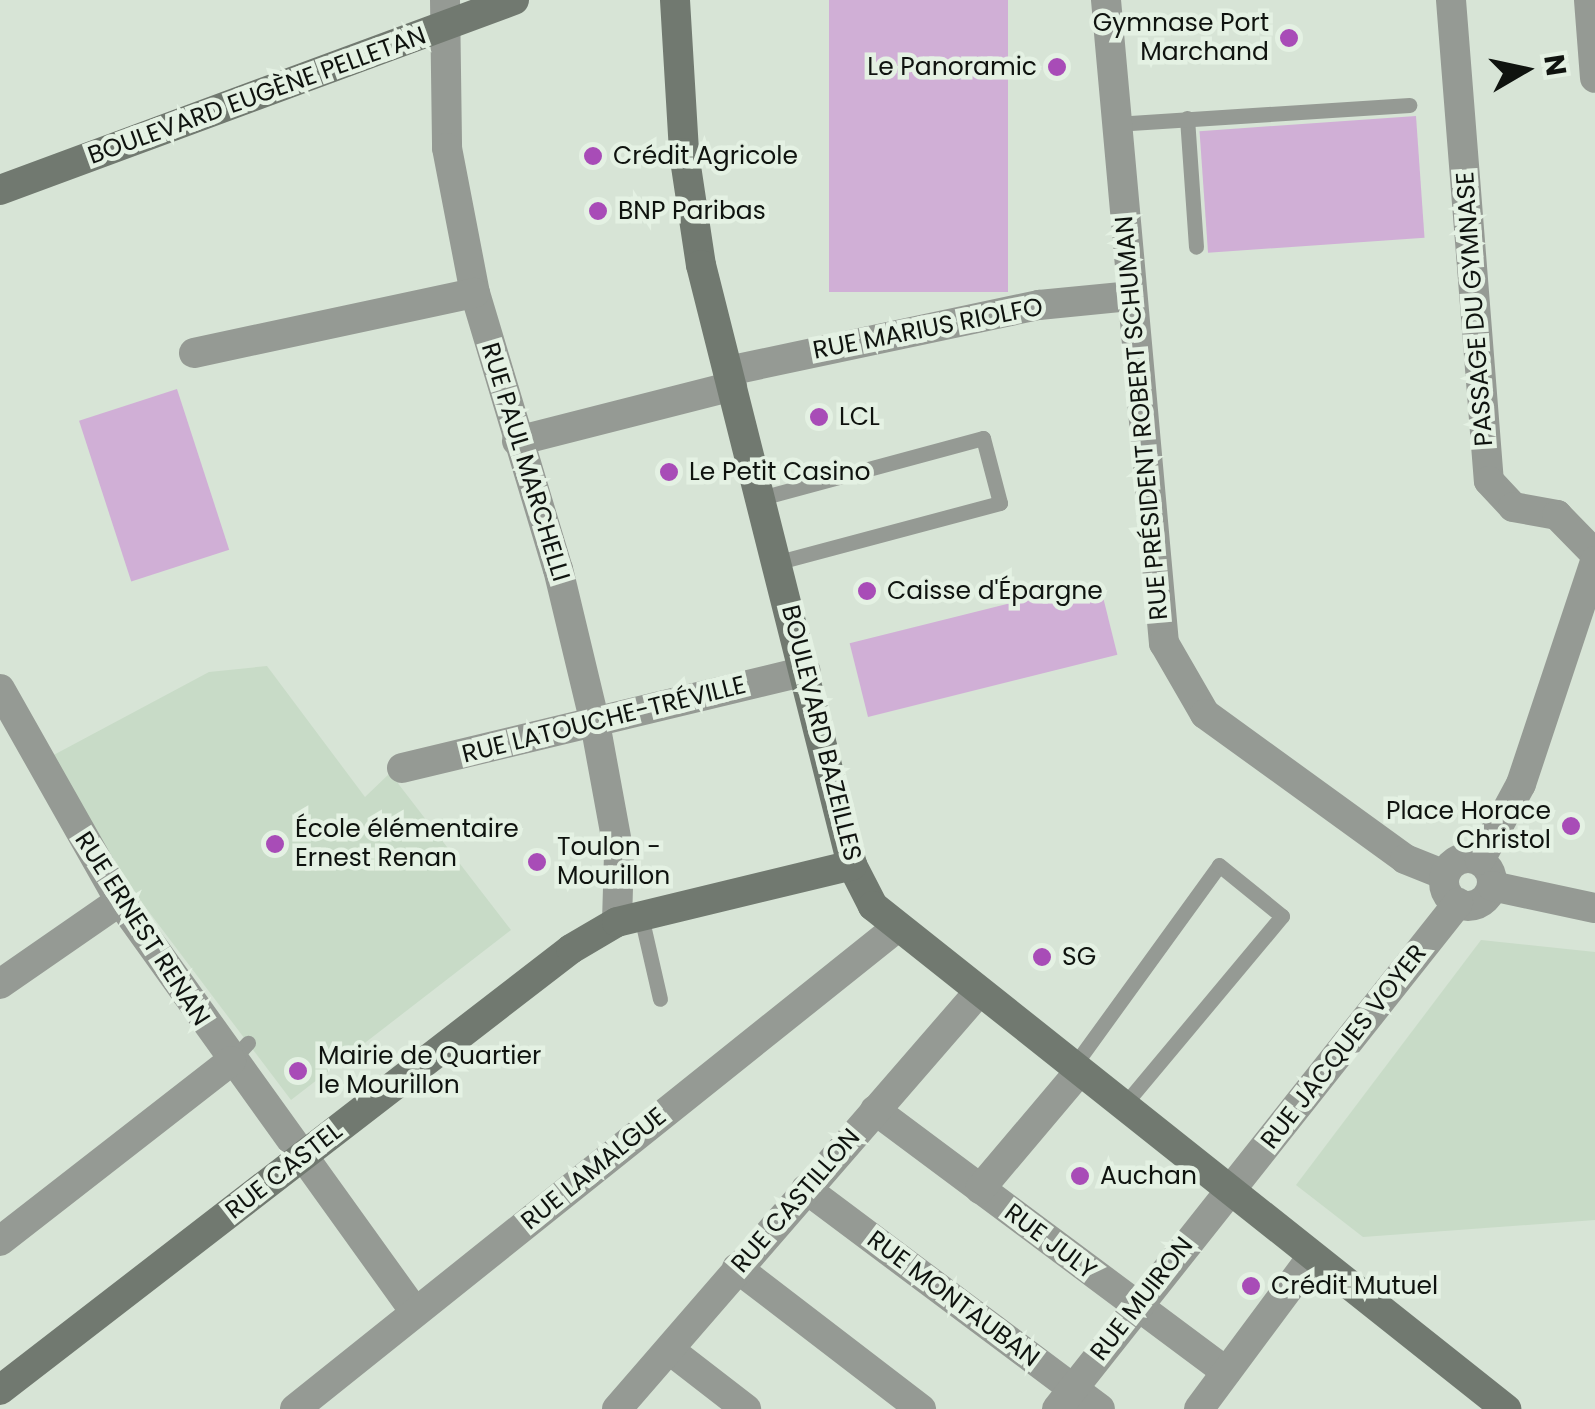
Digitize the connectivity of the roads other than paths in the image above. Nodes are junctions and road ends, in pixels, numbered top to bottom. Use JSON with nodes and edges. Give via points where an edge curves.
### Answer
{"nodes":[{"id":1,"x":514,"y":0,"type":"edge"},
{"id":2,"x":675,"y":0,"type":"edge"},
{"id":3,"x":1106,"y":0,"type":"edge"},
{"id":4,"x":1451,"y":0,"type":"edge"},
{"id":5,"x":1589,"y":0,"type":"edge"},
{"id":6,"x":446,"y":14,"type":"edge"},
{"id":7,"x":1595,"y":78,"type":"edge"},
{"id":8,"x":1408,"y":104,"type":"dead end"},
{"id":9,"x":1187,"y":118,"type":"junction"},
{"id":10,"x":1116,"y":124,"type":"junction"},
{"id":11,"x":0,"y":190,"type":"edge"},
{"id":12,"x":1196,"y":247,"type":"dead end"},
{"id":13,"x":475,"y":293,"type":"junction"},
{"id":14,"x":1130,"y":296,"type":"junction"},
{"id":15,"x":194,"y":353,"type":"dead end"},
{"id":16,"x":730,"y":379,"type":"junction"},
{"id":17,"x":517,"y":441,"type":"junction"},
{"id":18,"x":761,"y":498,"type":"junction"},
{"id":19,"x":1595,"y":557,"type":"edge"},
{"id":20,"x":778,"y":562,"type":"junction"},
{"id":21,"x":1586,"y":619,"type":"edge"},
{"id":22,"x":805,"y":671,"type":"junction"},
{"id":23,"x":0,"y":689,"type":"edge"},
{"id":24,"x":595,"y":724,"type":"junction"},
{"id":25,"x":402,"y":768,"type":"dead end"},
{"id":26,"x":852,"y":865,"type":"junction"},
{"id":27,"x":1486,"y":873,"type":"junction"},
{"id":28,"x":1445,"y":875,"type":"junction"},
{"id":29,"x":127,"y":896,"type":"junction"},
{"id":30,"x":1458,"y":904,"type":"junction"},
{"id":31,"x":1595,"y":908,"type":"edge"},
{"id":32,"x":629,"y":919,"type":"junction"},
{"id":33,"x":895,"y":929,"type":"junction"},
{"id":34,"x":0,"y":984,"type":"edge"},
{"id":35,"x":976,"y":994,"type":"junction"},
{"id":36,"x":660,"y":998,"type":"dead end"},
{"id":37,"x":239,"y":1052,"type":"junction"},
{"id":38,"x":1076,"y":1070,"type":"junction"},
{"id":39,"x":1123,"y":1106,"type":"junction"},
{"id":40,"x":875,"y":1110,"type":"junction"},
{"id":41,"x":301,"y":1159,"type":"junction"},
{"id":42,"x":806,"y":1189,"type":"junction"},
{"id":43,"x":980,"y":1189,"type":"junction"},
{"id":44,"x":1228,"y":1190,"type":"junction"},
{"id":45,"x":0,"y":1241,"type":"edge"},
{"id":46,"x":1312,"y":1256,"type":"junction"},
{"id":47,"x":737,"y":1268,"type":"junction"},
{"id":48,"x":1136,"y":1306,"type":"junction"},
{"id":49,"x":415,"y":1312,"type":"junction"},
{"id":50,"x":670,"y":1351,"type":"junction"},
{"id":51,"x":1226,"y":1372,"type":"junction"},
{"id":52,"x":0,"y":1390,"type":"edge"},
{"id":53,"x":1064,"y":1399,"type":"edge"},
{"id":54,"x":295,"y":1409,"type":"edge"},
{"id":55,"x":617,"y":1409,"type":"edge"},
{"id":56,"x":746,"y":1409,"type":"edge"},
{"id":57,"x":921,"y":1409,"type":"edge"},
{"id":58,"x":1100,"y":1409,"type":"edge"},
{"id":59,"x":1199,"y":1409,"type":"edge"},
{"id":60,"x":1506,"y":1409,"type":"edge"}],
"edges":[{"from":1,"to":6,"type":"main road","name":"BOULEVARD EUGÈNE PELLETAN"},
{"from":2,"to":16,"type":"main road","name":"BOULEVARD BAZEILLES","via":[[684,153],[701,265]]},
{"from":3,"to":10,"type":"street","name":"RUE PRÉSIDENT ROBERT SCHUMAN"},
{"from":4,"to":19,"type":"street","name":"PASSAGE DU GYMNASE","via":[[1489,481],[1513,507],[1557,515]]},
{"from":5,"to":7,"type":"street"},
{"from":6,"to":11,"type":"main road","name":"BOULEVARD EUGÈNE PELLETAN"},
{"from":6,"to":13,"type":"street","name":"RUE PAUL MARCHELLI","via":[[447,148]]},
{"from":8,"to":9,"type":"lane"},
{"from":9,"to":10,"type":"lane"},
{"from":9,"to":12,"type":"lane"},
{"from":10,"to":14,"type":"street","name":"RUE PRÉSIDENT ROBERT SCHUMAN"},
{"from":13,"to":15,"type":"street"},
{"from":13,"to":17,"type":"street","name":"RUE PAUL MARCHELLI"},
{"from":14,"to":16,"type":"street","name":"RUE MARIUS RIOLFO","via":[[1039,305]]},
{"from":14,"to":28,"type":"street","name":"RUE PRÉSIDENT ROBERT SCHUMAN","via":[[1155,585],[1176,671],[1205,714],[1405,859]]},
{"from":16,"to":17,"type":"street","name":"RUE MARIUS RIOLFO"},
{"from":16,"to":18,"type":"main road","name":"BOULEVARD BAZEILLES"},
{"from":17,"to":24,"type":"street","name":"RUE PAUL MARCHELLI","via":[[558,569]]},
{"from":18,"to":20,"type":"main road","name":"BOULEVARD BAZEILLES"},
{"from":18,"to":20,"type":"lane","via":[[983,438],[1000,502]]},
{"from":19,"to":21,"type":"street"},
{"from":20,"to":22,"type":"main road","name":"BOULEVARD BAZEILLES"},
{"from":21,"to":27,"type":"street"},
{"from":22,"to":24,"type":"street","name":"RUE LATOUCHE-TRÉVILLE"},
{"from":22,"to":26,"type":"main road","name":"BOULEVARD BAZEILLES"},
{"from":23,"to":29,"type":"street","name":"RUE ERNEST RENAN"},
{"from":24,"to":25,"type":"street","name":"RUE LATOUCHE-TRÉVILLE"},
{"from":24,"to":32,"type":"street","name":"RUE PAUL MARCHELLI"},
{"from":26,"to":32,"type":"main road","name":"RUE CASTEL"},
{"from":26,"to":33,"type":"main road","name":"BOULEVARD BAZEILLES","via":[[872,906]]},
{"from":27,"to":28,"type":"street","via":[[1457,860]]},
{"from":27,"to":30,"type":"street","via":[[1481,902]]},
{"from":27,"to":31,"type":"street"},
{"from":28,"to":30,"type":"street","via":[[1447,893]]},
{"from":29,"to":34,"type":"street"},
{"from":29,"to":37,"type":"street","name":"RUE ERNEST RENAN"},
{"from":30,"to":44,"type":"street","name":"RUE JACQUES VOYER"},
{"from":32,"to":36,"type":"lane"},
{"from":32,"to":41,"type":"main road","name":"RUE CASTEL","via":[[571,949]]},
{"from":33,"to":35,"type":"main road","name":"BOULEVARD BAZEILLES"},
{"from":33,"to":49,"type":"street","name":"RUE LAMALGUE"},
{"from":35,"to":38,"type":"main road","name":"BOULEVARD BAZEILLES"},
{"from":35,"to":40,"type":"street","name":"RUE CASTILLON"},
{"from":37,"to":41,"type":"street","name":"RUE ERNEST RENAN"},
{"from":37,"to":45,"type":"street"},
{"from":38,"to":39,"type":"main road","name":"BOULEVARD BAZEILLES"},
{"from":38,"to":39,"type":"lane","via":[[1219,866],[1282,916]]},
{"from":38,"to":43,"type":"street"},
{"from":39,"to":44,"type":"main road","name":"BOULEVARD BAZEILLES"},
{"from":40,"to":42,"type":"street","name":"RUE CASTILLON"},
{"from":40,"to":43,"type":"street","name":"RUE JULY"},
{"from":41,"to":49,"type":"street","name":"RUE ERNEST RENAN"},
{"from":41,"to":52,"type":"main road","name":"RUE CASTEL"},
{"from":42,"to":47,"type":"street","name":"RUE CASTILLON"},
{"from":42,"to":53,"type":"street","name":"RUE MONTAUBAN"},
{"from":43,"to":48,"type":"street","name":"RUE JULY"},
{"from":44,"to":46,"type":"main road","name":"BOULEVARD BAZEILLES"},
{"from":44,"to":48,"type":"street","name":"RUE MUIRON"},
{"from":46,"to":51,"type":"street"},
{"from":46,"to":60,"type":"main road","name":"BOULEVARD BAZEILLES"},
{"from":47,"to":50,"type":"street","name":"RUE CASTILLON"},
{"from":47,"to":57,"type":"street"},
{"from":48,"to":51,"type":"street","name":"RUE JULY"},
{"from":48,"to":53,"type":"street","name":"RUE MUIRON"},
{"from":49,"to":54,"type":"street","name":"RUE LAMALGUE"},
{"from":50,"to":55,"type":"street","name":"RUE CASTILLON"},
{"from":50,"to":56,"type":"street"},
{"from":51,"to":59,"type":"street"},
{"from":53,"to":58,"type":"street","name":"RUE MONTAUBAN"}]}
